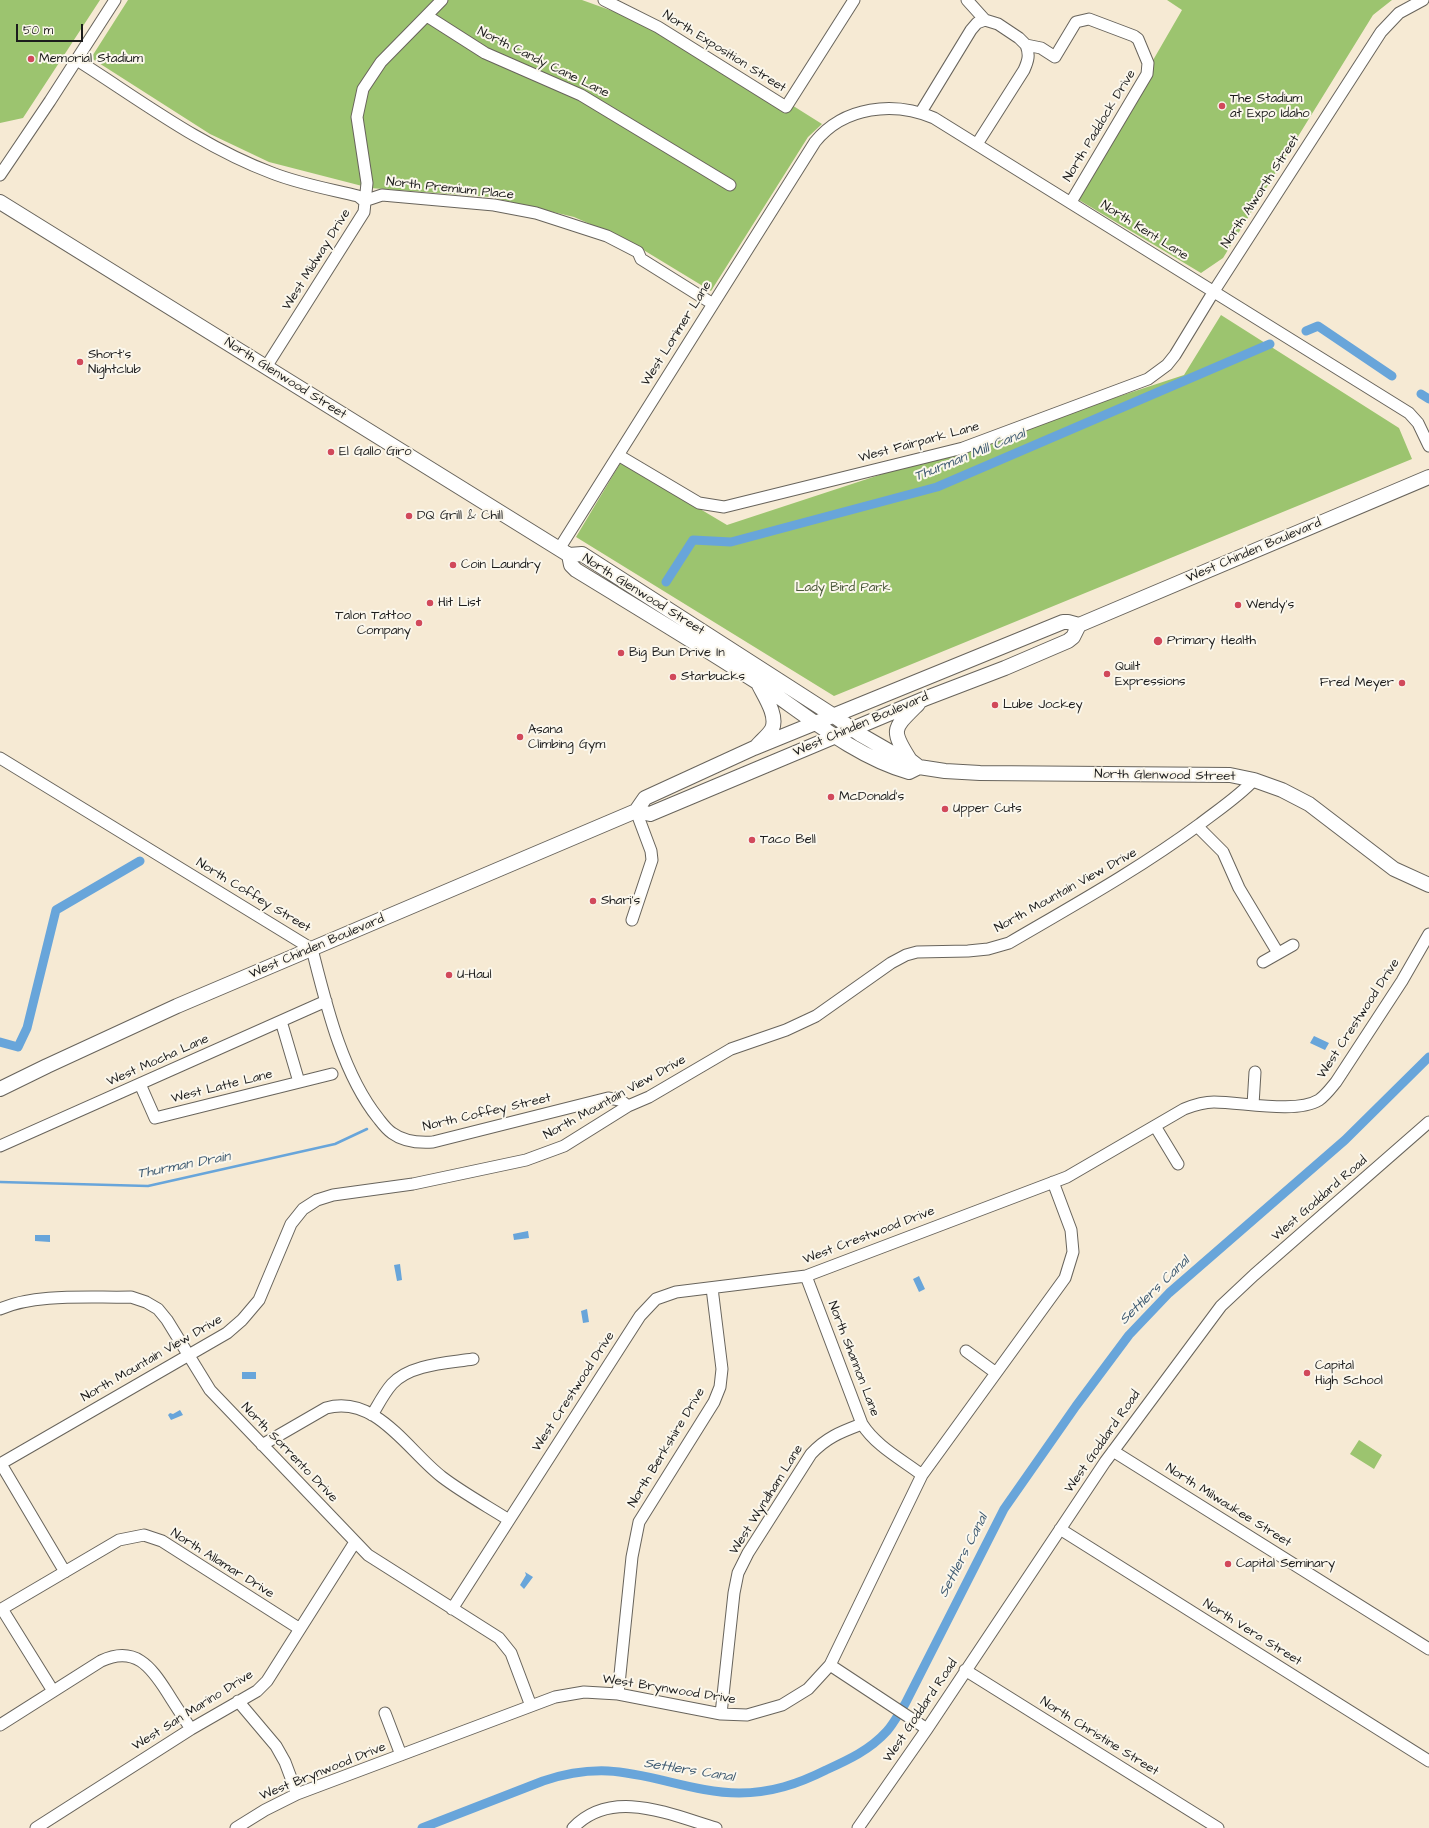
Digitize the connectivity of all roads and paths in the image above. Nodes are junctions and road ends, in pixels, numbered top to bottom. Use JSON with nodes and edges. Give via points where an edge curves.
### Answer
{"nodes":[{"id":1,"x":114,"y":0,"type":"edge"},
{"id":2,"x":442,"y":0,"type":"edge"},
{"id":3,"x":604,"y":0,"type":"edge"},
{"id":4,"x":967,"y":0,"type":"edge"},
{"id":5,"x":1423,"y":0,"type":"edge"},
{"id":6,"x":851,"y":1,"type":"edge"},
{"id":7,"x":426,"y":16,"type":"junction"},
{"id":8,"x":985,"y":20,"type":"junction"},
{"id":9,"x":1026,"y":45,"type":"junction"},
{"id":10,"x":77,"y":60,"type":"junction"},
{"id":11,"x":921,"y":112,"type":"junction"},
{"id":12,"x":821,"y":135,"type":"joint"},
{"id":13,"x":977,"y":144,"type":"junction"},
{"id":14,"x":0,"y":175,"type":"edge"},
{"id":15,"x":730,"y":185,"type":"dead end"},
{"id":16,"x":364,"y":201,"type":"junction"},
{"id":17,"x":0,"y":202,"type":"edge"},
{"id":18,"x":1071,"y":202,"type":"junction"},
{"id":19,"x":1214,"y":291,"type":"junction"},
{"id":20,"x":713,"y":304,"type":"junction"},
{"id":21,"x":266,"y":367,"type":"junction"},
{"id":22,"x":1429,"y":446,"type":"edge"},
{"id":23,"x":618,"y":455,"type":"junction"},
{"id":24,"x":1429,"y":477,"type":"edge"},
{"id":25,"x":564,"y":552,"type":"junction"},
{"id":26,"x":1079,"y":625,"type":"junction"},
{"id":27,"x":758,"y":683,"type":"junction"},
{"id":28,"x":924,"y":698,"type":"junction"},
{"id":29,"x":834,"y":716,"type":"junction"},
{"id":30,"x":817,"y":723,"type":"junction"},
{"id":31,"x":852,"y":729,"type":"junction"},
{"id":32,"x":836,"y":736,"type":"junction"},
{"id":33,"x":754,"y":748,"type":"junction"},
{"id":34,"x":0,"y":758,"type":"edge"},
{"id":35,"x":915,"y":763,"type":"junction"},
{"id":36,"x":1254,"y":780,"type":"junction"},
{"id":37,"x":636,"y":811,"type":"junction"},
{"id":38,"x":1197,"y":826,"type":"junction"},
{"id":39,"x":1429,"y":885,"type":"edge"},
{"id":40,"x":632,"y":920,"type":"dead end"},
{"id":41,"x":1429,"y":934,"type":"edge"},
{"id":42,"x":1292,"y":945,"type":"dead end"},
{"id":43,"x":312,"y":949,"type":"junction"},
{"id":44,"x":1278,"y":953,"type":"junction"},
{"id":45,"x":1263,"y":962,"type":"dead end"},
{"id":46,"x":326,"y":1002,"type":"junction"},
{"id":47,"x":281,"y":1021,"type":"junction"},
{"id":48,"x":1255,"y":1072,"type":"dead end"},
{"id":49,"x":332,"y":1074,"type":"dead end"},
{"id":50,"x":299,"y":1082,"type":"junction"},
{"id":51,"x":140,"y":1084,"type":"junction"},
{"id":52,"x":0,"y":1089,"type":"edge"},
{"id":53,"x":1253,"y":1104,"type":"junction"},
{"id":54,"x":628,"y":1106,"type":"junction"},
{"id":55,"x":1429,"y":1122,"type":"edge"},
{"id":56,"x":1155,"y":1126,"type":"junction"},
{"id":57,"x":0,"y":1146,"type":"edge"},
{"id":58,"x":1178,"y":1164,"type":"dead end"},
{"id":59,"x":1052,"y":1182,"type":"junction"},
{"id":60,"x":806,"y":1276,"type":"junction"},
{"id":61,"x":712,"y":1288,"type":"junction"},
{"id":62,"x":0,"y":1309,"type":"edge"},
{"id":63,"x":966,"y":1351,"type":"dead end"},
{"id":64,"x":189,"y":1354,"type":"junction"},
{"id":65,"x":473,"y":1359,"type":"dead end"},
{"id":66,"x":996,"y":1373,"type":"junction"},
{"id":67,"x":372,"y":1415,"type":"junction"},
{"id":68,"x":862,"y":1424,"type":"junction"},
{"id":69,"x":262,"y":1445,"type":"junction"},
{"id":70,"x":1113,"y":1451,"type":"junction"},
{"id":71,"x":0,"y":1464,"type":"edge"},
{"id":72,"x":922,"y":1475,"type":"junction"},
{"id":73,"x":509,"y":1520,"type":"junction"},
{"id":74,"x":1060,"y":1529,"type":"junction"},
{"id":75,"x":355,"y":1542,"type":"junction"},
{"id":76,"x":65,"y":1572,"type":"junction"},
{"id":77,"x":452,"y":1609,"type":"junction"},
{"id":78,"x":1,"y":1610,"type":"edge"},
{"id":79,"x":300,"y":1629,"type":"junction"},
{"id":80,"x":1429,"y":1649,"type":"edge"},
{"id":81,"x":830,"y":1665,"type":"junction"},
{"id":82,"x":966,"y":1670,"type":"junction"},
{"id":83,"x":53,"y":1691,"type":"junction"},
{"id":84,"x":618,"y":1694,"type":"junction"},
{"id":85,"x":238,"y":1701,"type":"junction"},
{"id":86,"x":531,"y":1706,"type":"junction"},
{"id":87,"x":385,"y":1713,"type":"dead end"},
{"id":88,"x":721,"y":1714,"type":"junction"},
{"id":89,"x":0,"y":1724,"type":"edge"},
{"id":90,"x":191,"y":1729,"type":"junction"},
{"id":91,"x":927,"y":1729,"type":"junction"},
{"id":92,"x":401,"y":1755,"type":"junction"},
{"id":93,"x":1429,"y":1762,"type":"edge"},
{"id":94,"x":297,"y":1794,"type":"junction"},
{"id":95,"x":36,"y":1828,"type":"edge"},
{"id":96,"x":236,"y":1828,"type":"edge"},
{"id":97,"x":573,"y":1828,"type":"edge"},
{"id":98,"x":716,"y":1828,"type":"edge"},
{"id":99,"x":858,"y":1828,"type":"edge"},
{"id":100,"x":1218,"y":1828,"type":"edge"}],
"edges":[{"from":1,"to":10,"type":"street"},
{"from":2,"to":7,"type":"street","name":"West Midway Drive"},
{"from":3,"to":6,"type":"street","name":"North Exposition Street","via":[[658,27],[786,107]]},
{"from":4,"to":8,"type":"street","name":"North Paddock Drive"},
{"from":5,"to":19,"type":"street","name":"North Alworth Street","via":[[1399,13],[1380,32]]},
{"from":7,"to":15,"type":"street","name":"North Candy Cane Lane","via":[[485,53],[581,95]]},
{"from":7,"to":16,"type":"street","name":"West Midway Drive","via":[[381,62],[362,89],[356,117],[367,183]]},
{"from":8,"to":9,"type":"street","name":"North Paddock Drive","via":[[998,24]]},
{"from":8,"to":11,"type":"street","via":[[977,23],[971,30]]},
{"from":9,"to":13,"type":"street","via":[[1029,52],[1024,70]]},
{"from":9,"to":18,"type":"street","name":"North Paddock Drive","via":[[1041,48],[1055,57],[1076,22],[1089,19],[1134,36],[1138,39],[1148,62],[1147,74]]},
{"from":10,"to":14,"type":"street"},
{"from":10,"to":16,"type":"street","via":[[205,141],[240,159],[272,173],[305,184],[358,196]]},
{"from":11,"to":12,"type":"street","name":"North Kent Lane","via":[[897,108],[862,111],[844,118]]},
{"from":11,"to":13,"type":"street","name":"North Kent Lane"},
{"from":12,"to":20,"type":"street","name":"West Lorimer Lane"},
{"from":13,"to":18,"type":"street","name":"North Kent Lane"},
{"from":16,"to":20,"type":"street","name":"North Premium Place","via":[[382,195],[494,205],[536,213],[607,236],[638,252],[641,258]]},
{"from":16,"to":21,"type":"street","name":"West Midway Drive","via":[[364,212]]},
{"from":17,"to":21,"type":"main road","name":"North Glenwood Street"},
{"from":18,"to":19,"type":"street","name":"North Kent Lane"},
{"from":19,"to":22,"type":"street","name":"North Kent Lane","via":[[1410,413]]},
{"from":19,"to":23,"type":"street","name":"West Fairpark Lane","via":[[1175,355],[1148,379],[963,448],[724,507],[699,503]]},
{"from":20,"to":23,"type":"street","name":"West Lorimer Lane"},
{"from":21,"to":25,"type":"main road","name":"North Glenwood Street"},
{"from":23,"to":25,"type":"street","name":"West Lorimer Lane"},
{"from":24,"to":26,"type":"main road","name":"West Chinden Boulevard"},
{"from":25,"to":27,"type":"main road","name":"North Glenwood Street","via":[[576,570]]},
{"from":25,"to":29,"type":"main road","name":"North Glenwood Street","via":[[582,554]]},
{"from":26,"to":28,"type":"main road","name":"West Chinden Boulevard","via":[[1068,641]]},
{"from":26,"to":29,"type":"main road","name":"West Chinden Boulevard","via":[[1063,622]]},
{"from":27,"to":30,"type":"main road","name":"North Glenwood Street"},
{"from":27,"to":33,"type":"main road","via":[[770,707],[773,721],[772,730]]},
{"from":28,"to":31,"type":"main road","name":"West Chinden Boulevard"},
{"from":28,"to":35,"type":"main road","via":[[898,723],[896,731],[899,744]]},
{"from":29,"to":30,"type":"main road","name":"West Chinden Boulevard"},
{"from":29,"to":31,"type":"main road","name":"North Glenwood Street"},
{"from":30,"to":32,"type":"main road","name":"North Glenwood Street"},
{"from":30,"to":33,"type":"main road","name":"West Chinden Boulevard"},
{"from":31,"to":32,"type":"main road","name":"West Chinden Boulevard"},
{"from":31,"to":35,"type":"main road","name":"North Glenwood Street","via":[[894,754]]},
{"from":32,"to":35,"type":"main road","name":"North Glenwood Street","via":[[892,767],[909,772]]},
{"from":32,"to":37,"type":"main road","name":"West Chinden Boulevard","via":[[650,814]]},
{"from":33,"to":37,"type":"main road","name":"West Chinden Boulevard","via":[[645,798]]},
{"from":34,"to":43,"type":"street","name":"North Coffey Street"},
{"from":35,"to":36,"type":"main road","name":"North Glenwood Street","via":[[945,771],[980,773],[1230,775]]},
{"from":36,"to":38,"type":"street","name":"North Mountain View Drive"},
{"from":36,"to":39,"type":"main road","name":"North Glenwood Street","via":[[1282,790],[1309,804],[1394,870]]},
{"from":37,"to":40,"type":"street","via":[[652,860]]},
{"from":37,"to":43,"type":"main road","name":"West Chinden Boulevard"},
{"from":38,"to":44,"type":"street","via":[[1223,852],[1239,888]]},
{"from":38,"to":54,"type":"street","name":"North Mountain View Drive","via":[[1131,872],[1009,943],[988,949],[906,954],[816,1016],[786,1030],[731,1049],[649,1097]]},
{"from":41,"to":53,"type":"street","name":"West Crestwood Drive","via":[[1402,981],[1327,1093],[1305,1105],[1287,1107]]},
{"from":42,"to":44,"type":"street"},
{"from":43,"to":46,"type":"street","name":"North Coffey Street"},
{"from":43,"to":52,"type":"main road","name":"West Chinden Boulevard","via":[[135,1024]]},
{"from":44,"to":45,"type":"street"},
{"from":46,"to":47,"type":"street","name":"West Mocha Lane"},
{"from":46,"to":54,"type":"street","name":"North Coffey Street","via":[[348,1068],[366,1103],[391,1133],[409,1141],[432,1142],[608,1098],[620,1100]]},
{"from":47,"to":50,"type":"street"},
{"from":47,"to":51,"type":"street","name":"West Mocha Lane"},
{"from":48,"to":53,"type":"street"},
{"from":49,"to":50,"type":"street","name":"West Latte Lane"},
{"from":50,"to":51,"type":"street","name":"West Latte Lane","via":[[155,1118]]},
{"from":51,"to":57,"type":"street","name":"West Mocha Lane"},
{"from":53,"to":56,"type":"street","name":"West Crestwood Drive","via":[[1199,1104],[1184,1109]]},
{"from":54,"to":64,"type":"street","name":"North Mountain View Drive","via":[[564,1146],[526,1160],[413,1184],[334,1195],[317,1200],[303,1209],[291,1224],[259,1300],[227,1333]]},
{"from":55,"to":70,"type":"street","name":"West Goddard Road","via":[[1221,1306]]},
{"from":56,"to":58,"type":"street"},
{"from":56,"to":59,"type":"street","name":"West Crestwood Drive"},
{"from":59,"to":60,"type":"street","name":"West Crestwood Drive"},
{"from":59,"to":66,"type":"street","name":"West Brynwood Drive","via":[[1071,1230],[1073,1252],[1065,1278]]},
{"from":60,"to":61,"type":"street","name":"West Crestwood Drive"},
{"from":60,"to":68,"type":"street","name":"North Shannon Lane"},
{"from":61,"to":73,"type":"street","name":"West Crestwood Drive","via":[[676,1292],[656,1299],[640,1316]]},
{"from":61,"to":84,"type":"street","name":"North Berkshire Drive","via":[[722,1369],[720,1387],[714,1402],[639,1522],[632,1557]]},
{"from":62,"to":64,"type":"street","name":"North Sorrento Drive","via":[[12,1303],[37,1299],[131,1297],[158,1309]]},
{"from":63,"to":66,"type":"street"},
{"from":64,"to":69,"type":"street","name":"North Sorrento Drive","via":[[210,1390]]},
{"from":64,"to":71,"type":"street","name":"North Mountain View Drive"},
{"from":65,"to":67,"type":"street","via":[[415,1369],[403,1374],[392,1385]]},
{"from":66,"to":72,"type":"street","name":"West Brynwood Drive"},
{"from":67,"to":69,"type":"street","via":[[353,1406],[330,1407]]},
{"from":67,"to":73,"type":"street","via":[[399,1435],[442,1477]]},
{"from":68,"to":72,"type":"street","name":"North Shannon Lane","via":[[878,1443]]},
{"from":68,"to":88,"type":"street","name":"West Wyndham Lane","via":[[822,1442],[811,1454],[738,1573]]},
{"from":69,"to":75,"type":"street","name":"North Sorrento Drive"},
{"from":70,"to":74,"type":"street","name":"West Goddard Road"},
{"from":70,"to":80,"type":"street","name":"North Milwaukee Street"},
{"from":71,"to":76,"type":"street"},
{"from":72,"to":81,"type":"street","name":"West Brynwood Drive"},
{"from":73,"to":77,"type":"street","name":"West Crestwood Drive"},
{"from":74,"to":82,"type":"street","name":"West Goddard Road"},
{"from":74,"to":93,"type":"street","name":"North Vera Street"},
{"from":75,"to":77,"type":"street","name":"North Sorrento Drive","via":[[368,1555]]},
{"from":75,"to":79,"type":"street","name":"West San Marino Drive"},
{"from":76,"to":78,"type":"street","name":"North Allamar Drive"},
{"from":76,"to":79,"type":"street","name":"North Allamar Drive","via":[[119,1540],[144,1535],[162,1541]]},
{"from":77,"to":86,"type":"street","name":"North Sorrento Drive","via":[[499,1638],[511,1653]]},
{"from":78,"to":83,"type":"street"},
{"from":79,"to":85,"type":"street","name":"West San Marino Drive","via":[[267,1681],[257,1691]]},
{"from":81,"to":88,"type":"street","name":"West Brynwood Drive","via":[[808,1689],[782,1705],[747,1715]]},
{"from":81,"to":91,"type":"street"},
{"from":82,"to":91,"type":"street","name":"West Goddard Road"},
{"from":82,"to":100,"type":"street","name":"North Christine Street"},
{"from":83,"to":89,"type":"street"},
{"from":83,"to":90,"type":"street","via":[[108,1658],[134,1658],[142,1661],[155,1673]]},
{"from":84,"to":86,"type":"street","name":"West Brynwood Drive","via":[[584,1692],[555,1697]]},
{"from":84,"to":88,"type":"street","name":"West Brynwood Drive"},
{"from":85,"to":90,"type":"street","name":"West San Marino Drive"},
{"from":85,"to":94,"type":"street","via":[[276,1746]]},
{"from":86,"to":92,"type":"street","name":"West Brynwood Drive"},
{"from":87,"to":92,"type":"street","name":"West Brynwood Drive"},
{"from":90,"to":95,"type":"street","name":"West San Marino Drive"},
{"from":91,"to":99,"type":"street","name":"West Goddard Road"},
{"from":92,"to":94,"type":"street","name":"West Brynwood Drive"},
{"from":94,"to":96,"type":"street","name":"West Brynwood Drive"},
{"from":97,"to":98,"type":"street","via":[[605,1809],[634,1806]]}]}
